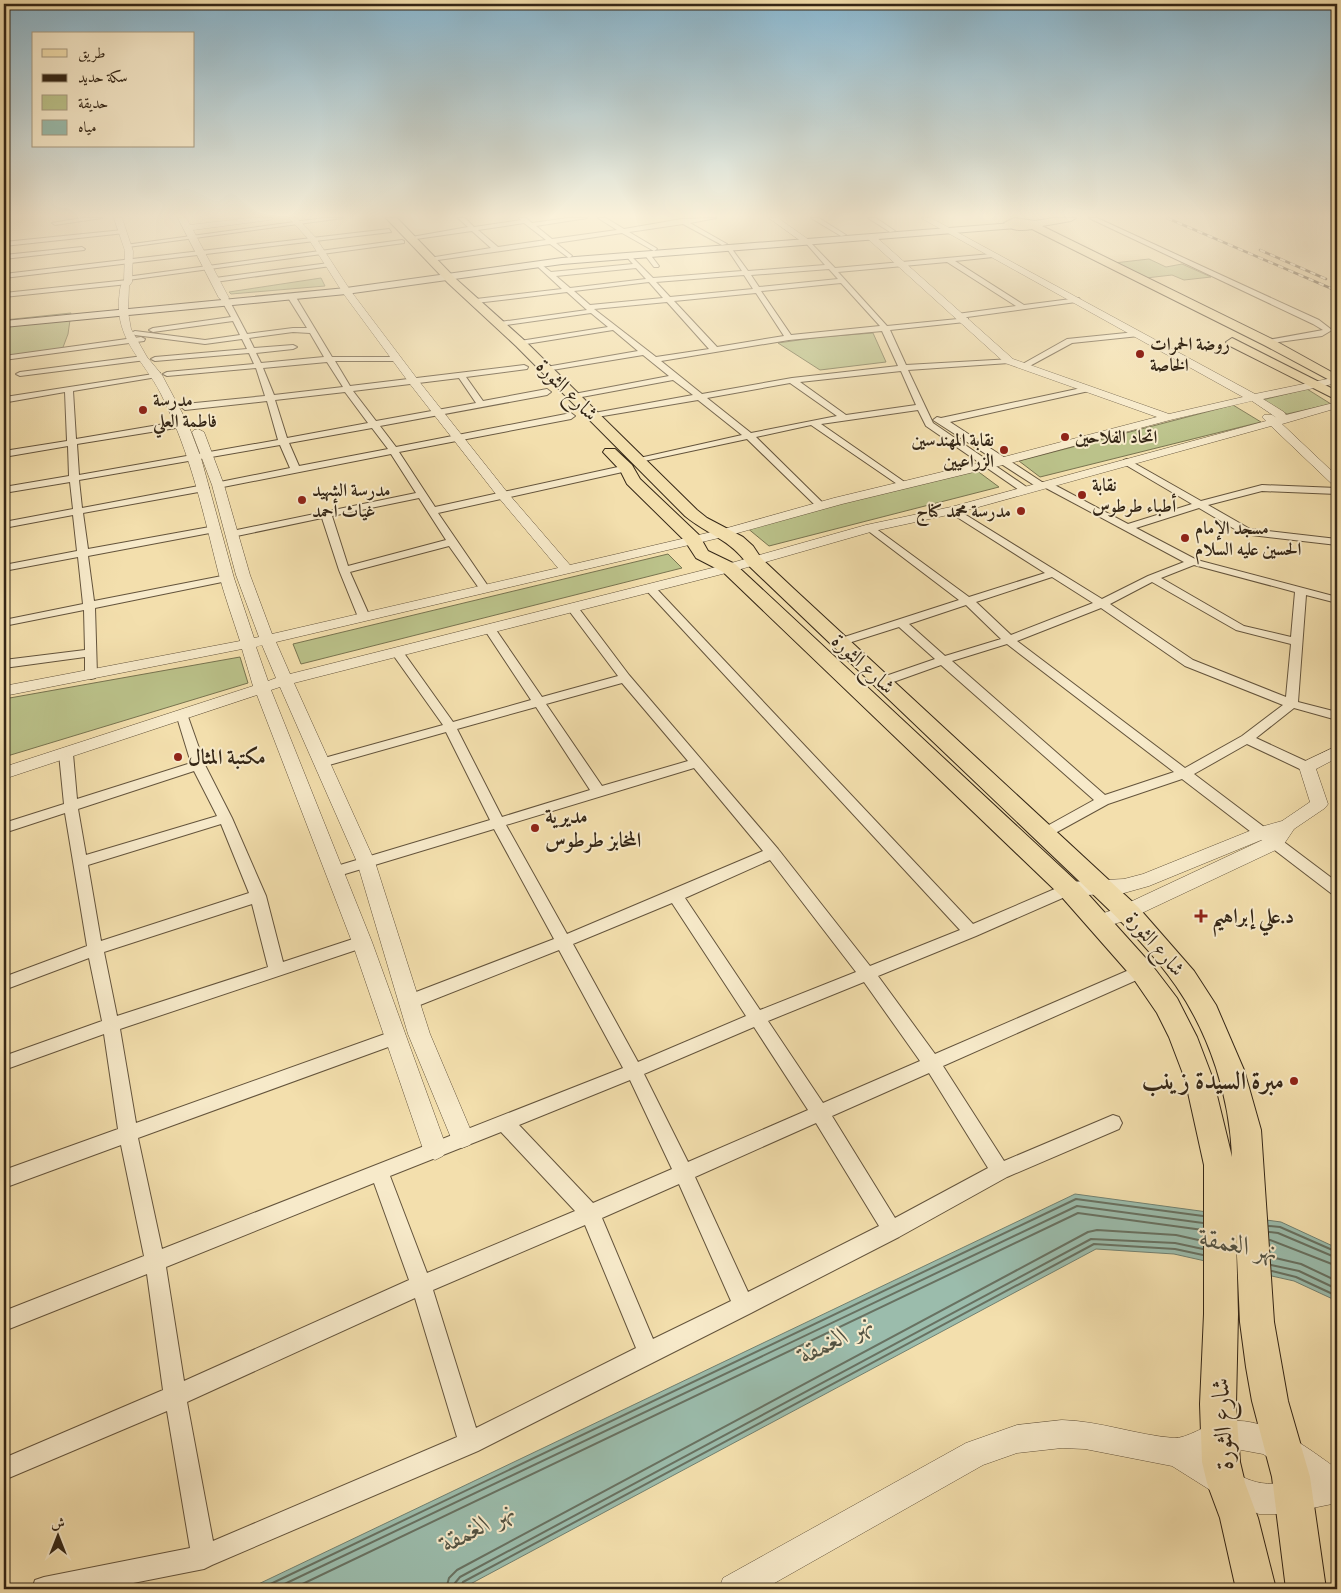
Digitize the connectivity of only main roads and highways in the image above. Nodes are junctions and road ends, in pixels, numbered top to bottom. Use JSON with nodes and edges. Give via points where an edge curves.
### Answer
{"nodes":[{"id":1,"x":309,"y":292,"type":"edge"},
{"id":2,"x":319,"y":292,"type":"edge"},
{"id":3,"x":454,"y":292,"type":"edge"},
{"id":4,"x":464,"y":292,"type":"edge"},
{"id":5,"x":1169,"y":292,"type":"edge"},
{"id":6,"x":225,"y":300,"type":"junction"},
{"id":7,"x":128,"y":309,"type":"junction"},
{"id":8,"x":4,"y":320,"type":"edge"},
{"id":9,"x":22,"y":320,"type":"junction"},
{"id":10,"x":4,"y":324,"type":"edge"},
{"id":11,"x":1218,"y":335,"type":"dead end"},
{"id":12,"x":1337,"y":380,"type":"edge"},
{"id":13,"x":1337,"y":396,"type":"edge"},
{"id":14,"x":572,"y":407,"type":"junction"},
{"id":15,"x":633,"y":464,"type":"junction"},
{"id":16,"x":1233,"y":1166,"type":"junction"},
{"id":17,"x":1256,"y":1589,"type":"edge"},
{"id":18,"x":1306,"y":1589,"type":"edge"}],
"edges":[{"from":1,"to":6,"type":"main road"},
{"from":2,"to":6,"type":"main road"},
{"from":3,"to":14,"type":"main road","name":"شارع الثورة","via":[[547,392]]},
{"from":4,"to":14,"type":"main road","name":"شارع الثورة","via":[[546,369]]},
{"from":5,"to":12,"type":"main road"},
{"from":6,"to":7,"type":"main road"},
{"from":6,"to":7,"type":"main road"},
{"from":7,"to":9,"type":"main road"},
{"from":8,"to":9,"type":"main road"},
{"from":9,"to":10,"type":"main road"},
{"from":11,"to":13,"type":"main road"},
{"from":14,"to":15,"type":"main road","name":"شارع الثورة"},
{"from":14,"to":15,"type":"main road","name":"شارع الثورة","via":[[594,416]]},
{"from":15,"to":16,"type":"main road","name":"شارع الثورة","via":[[633,481],[693,539],[703,556],[729,568],[1069,889],[1142,971],[1167,1006],[1183,1037]]},
{"from":15,"to":16,"type":"main road","name":"شارع الثورة","via":[[691,513],[742,546],[881,682],[1127,911],[1185,979],[1211,1025],[1229,1067],[1246,1130]]},
{"from":16,"to":17,"type":"main road","name":"شارع الثورة","via":[[1221,1314],[1218,1404],[1221,1462]]},
{"from":16,"to":18,"type":"main road","name":"شارع الثورة","via":[[1268,1393],[1294,1497]]}]}
